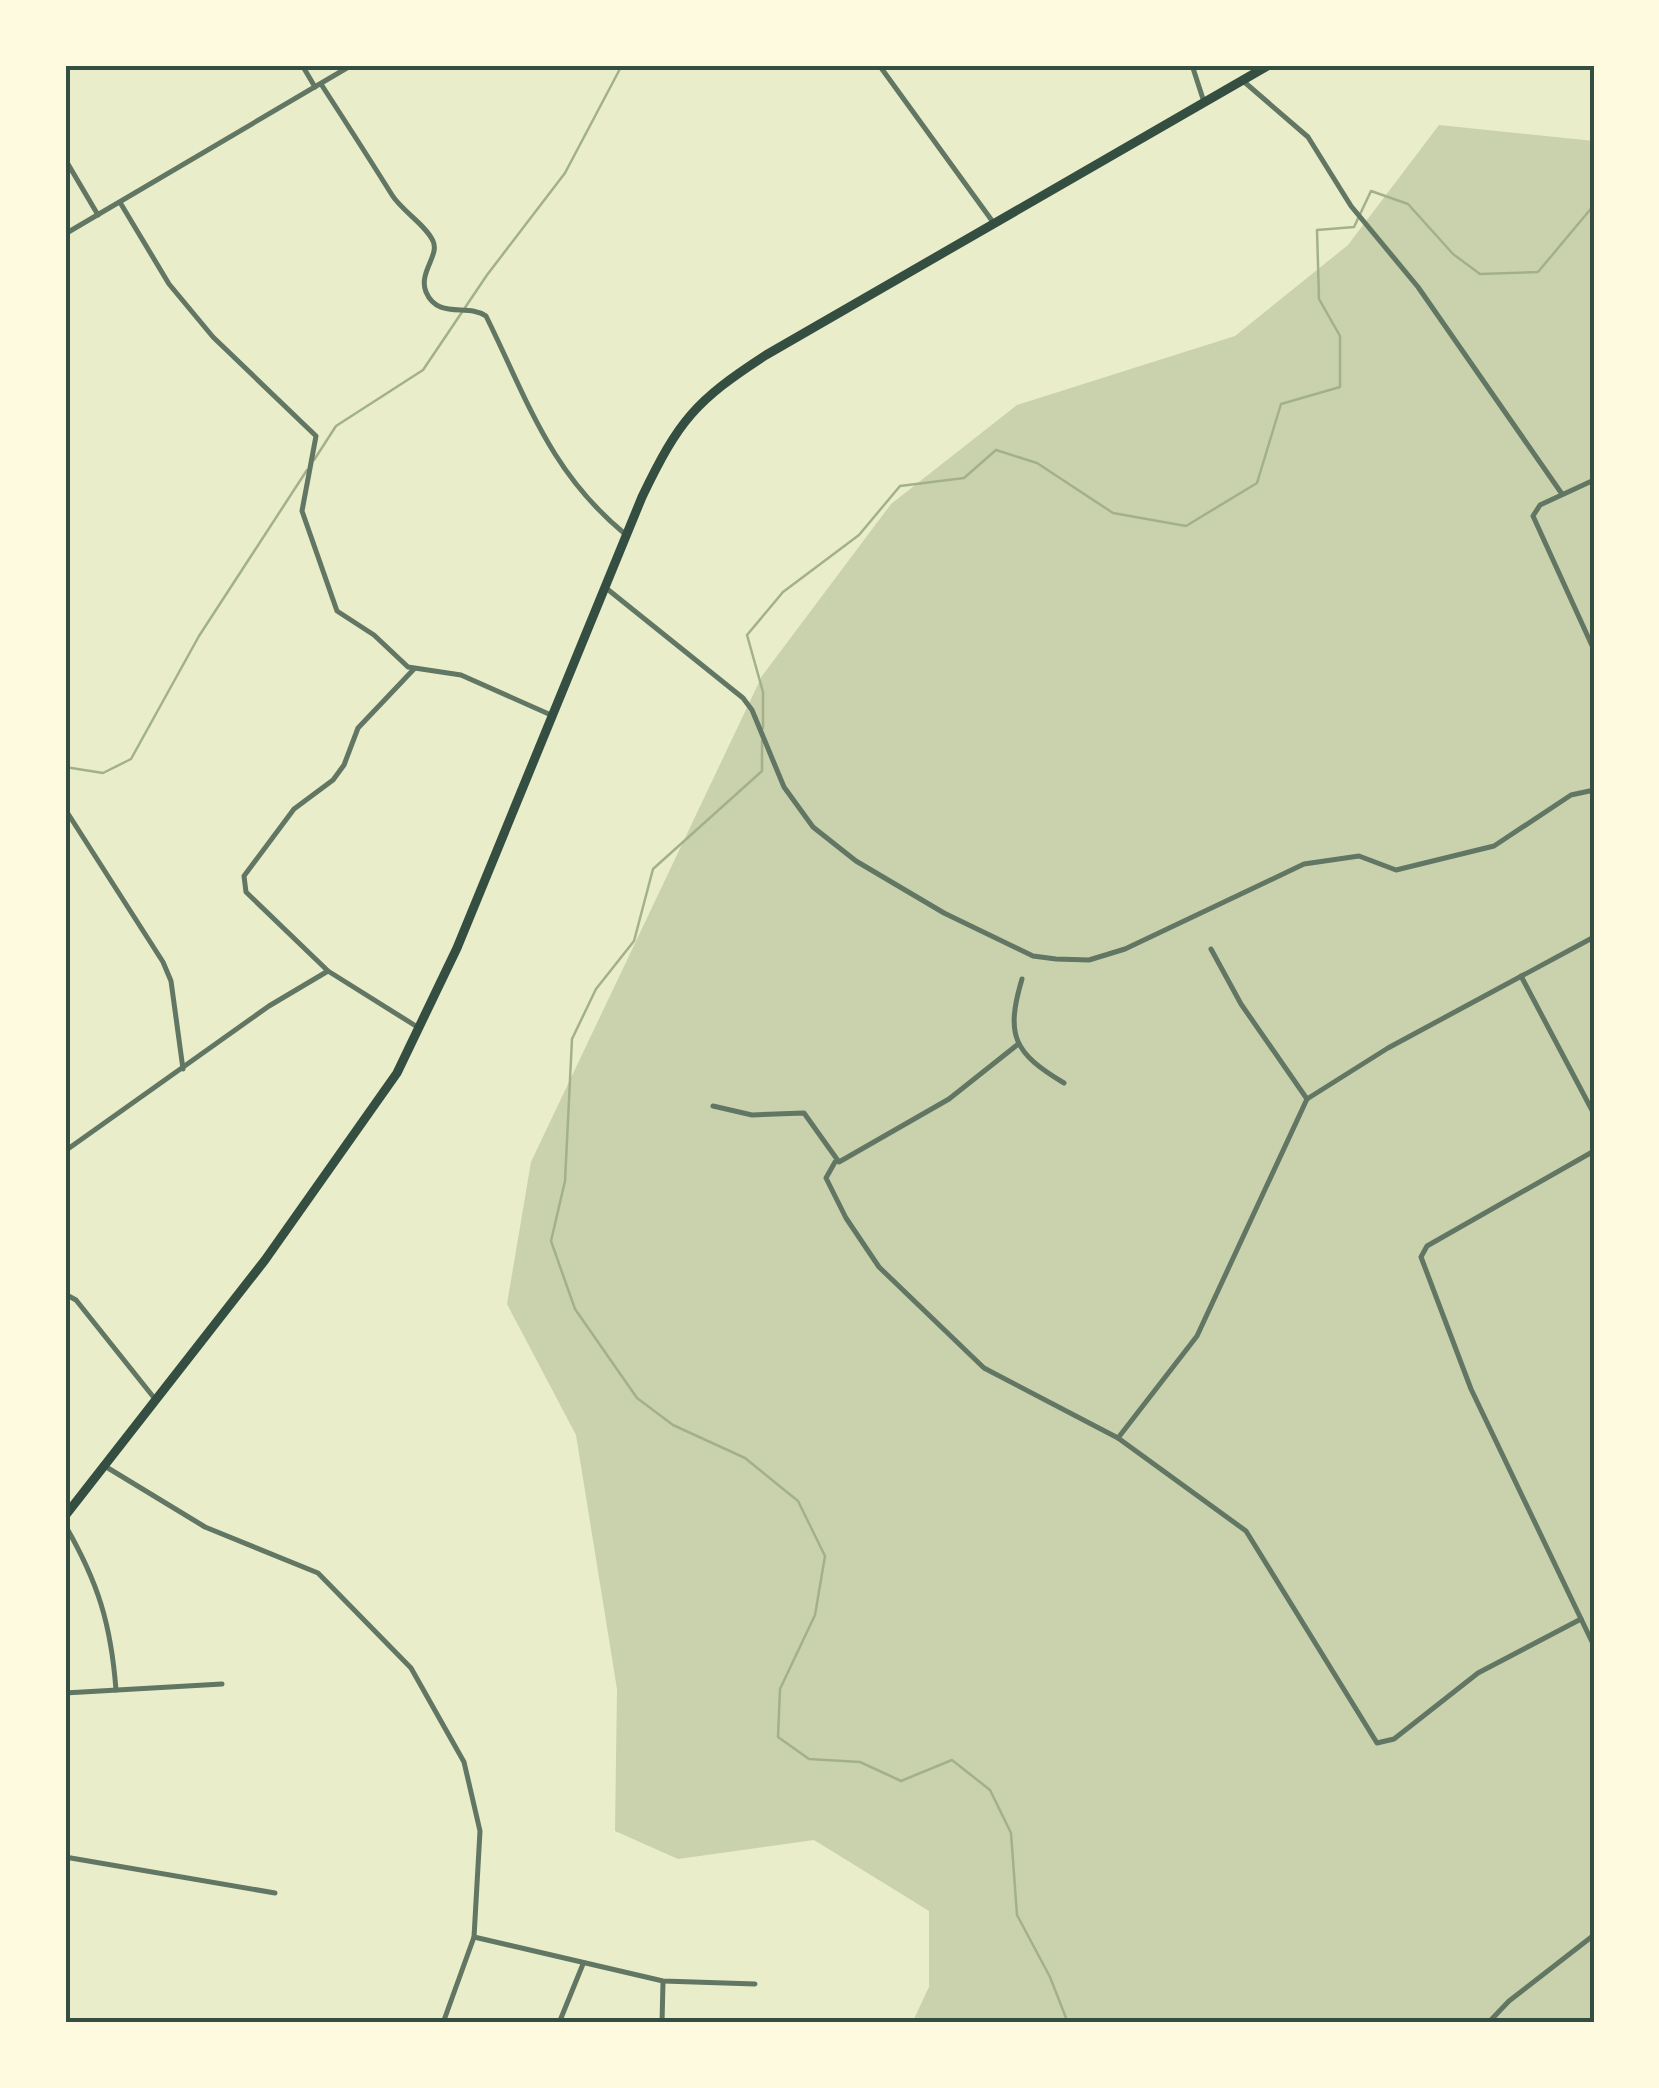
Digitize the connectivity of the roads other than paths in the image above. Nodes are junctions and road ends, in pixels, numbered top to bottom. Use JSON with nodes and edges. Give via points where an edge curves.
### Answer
{"nodes":[{"id":1,"x":302,"y":65,"type":"edge"},
{"id":2,"x":352,"y":65,"type":"edge"},
{"id":3,"x":878,"y":65,"type":"edge"},
{"id":4,"x":1192,"y":65,"type":"edge"},
{"id":5,"x":1269,"y":65,"type":"edge"},
{"id":6,"x":1242,"y":80,"type":"junction"},
{"id":7,"x":318,"y":86,"type":"junction"},
{"id":8,"x":1204,"y":102,"type":"junction"},
{"id":9,"x":65,"y":160,"type":"edge"},
{"id":10,"x":122,"y":204,"type":"junction"},
{"id":11,"x":98,"y":215,"type":"junction"},
{"id":12,"x":994,"y":222,"type":"junction"},
{"id":13,"x":65,"y":234,"type":"edge"},
{"id":14,"x":1594,"y":480,"type":"edge"},
{"id":15,"x":1562,"y":494,"type":"junction"},
{"id":16,"x":627,"y":536,"type":"junction"},
{"id":17,"x":606,"y":588,"type":"junction"},
{"id":18,"x":1594,"y":650,"type":"edge"},
{"id":19,"x":414,"y":669,"type":"junction"},
{"id":20,"x":553,"y":716,"type":"junction"},
{"id":21,"x":1594,"y":790,"type":"edge"},
{"id":22,"x":65,"y":808,"type":"edge"},
{"id":23,"x":1594,"y":937,"type":"edge"},
{"id":24,"x":1210,"y":949,"type":"dead end"},
{"id":25,"x":328,"y":970,"type":"junction"},
{"id":26,"x":1520,"y":976,"type":"junction"},
{"id":27,"x":1022,"y":979,"type":"dead end"},
{"id":28,"x":420,"y":1028,"type":"junction"},
{"id":29,"x":1017,"y":1044,"type":"junction"},
{"id":30,"x":184,"y":1069,"type":"junction"},
{"id":31,"x":1064,"y":1083,"type":"dead end"},
{"id":32,"x":1307,"y":1099,"type":"junction"},
{"id":33,"x":713,"y":1106,"type":"dead end"},
{"id":34,"x":1594,"y":1114,"type":"edge"},
{"id":35,"x":65,"y":1151,"type":"edge"},
{"id":36,"x":1594,"y":1151,"type":"edge"},
{"id":37,"x":835,"y":1162,"type":"junction"},
{"id":38,"x":65,"y":1294,"type":"edge"},
{"id":39,"x":154,"y":1399,"type":"junction"},
{"id":40,"x":1118,"y":1438,"type":"junction"},
{"id":41,"x":103,"y":1465,"type":"junction"},
{"id":42,"x":65,"y":1516,"type":"edge"},
{"id":43,"x":65,"y":1525,"type":"edge"},
{"id":44,"x":1581,"y":1619,"type":"junction"},
{"id":45,"x":1594,"y":1646,"type":"edge"},
{"id":46,"x":222,"y":1684,"type":"dead end"},
{"id":47,"x":116,"y":1690,"type":"junction"},
{"id":48,"x":65,"y":1693,"type":"edge"},
{"id":49,"x":65,"y":1857,"type":"edge"},
{"id":50,"x":275,"y":1893,"type":"dead end"},
{"id":51,"x":1594,"y":1935,"type":"edge"},
{"id":52,"x":474,"y":1937,"type":"junction"},
{"id":53,"x":583,"y":1964,"type":"junction"},
{"id":54,"x":663,"y":1981,"type":"junction"},
{"id":55,"x":755,"y":1984,"type":"dead end"},
{"id":56,"x":443,"y":2023,"type":"edge"},
{"id":57,"x":559,"y":2023,"type":"edge"},
{"id":58,"x":662,"y":2023,"type":"edge"},
{"id":59,"x":1488,"y":2023,"type":"edge"}],
"edges":[{"from":1,"to":7,"type":"street"},
{"from":2,"to":7,"type":"street"},
{"from":3,"to":12,"type":"street"},
{"from":4,"to":8,"type":"street"},
{"from":5,"to":6,"type":"highway"},
{"from":6,"to":8,"type":"highway"},
{"from":6,"to":15,"type":"street","via":[[1308,137]]},
{"from":7,"to":10,"type":"street"},
{"from":7,"to":16,"type":"street","via":[[391,195],[433,239],[426,293],[439,306],[486,316],[574,488]]},
{"from":8,"to":12,"type":"highway"},
{"from":9,"to":11,"type":"street"},
{"from":10,"to":11,"type":"street"},
{"from":10,"to":19,"type":"street","via":[[169,284],[316,436],[302,511],[337,611]]},
{"from":11,"to":13,"type":"street"},
{"from":12,"to":16,"type":"highway","via":[[766,355],[695,405],[667,445]]},
{"from":14,"to":15,"type":"street"},
{"from":15,"to":18,"type":"street","via":[[1533,516]]},
{"from":16,"to":17,"type":"highway"},
{"from":17,"to":20,"type":"highway"},
{"from":17,"to":21,"type":"street","via":[[742,698],[784,787],[814,828],[944,913],[1033,956],[1089,960],[1125,949],[1304,864],[1359,856],[1396,870],[1494,846],[1570,795]]},
{"from":19,"to":20,"type":"street","via":[[461,675]]},
{"from":19,"to":25,"type":"street","via":[[358,728],[333,780],[294,809],[244,876],[246,892]]},
{"from":20,"to":28,"type":"highway"},
{"from":22,"to":30,"type":"street","via":[[163,962]]},
{"from":23,"to":26,"type":"street"},
{"from":24,"to":32,"type":"street"},
{"from":25,"to":28,"type":"street"},
{"from":25,"to":30,"type":"street"},
{"from":26,"to":32,"type":"street"},
{"from":26,"to":34,"type":"street"},
{"from":27,"to":29,"type":"street","via":[[1013,1010]]},
{"from":28,"to":39,"type":"highway","via":[[328,1174]]},
{"from":29,"to":31,"type":"street"},
{"from":29,"to":37,"type":"street","via":[[909,1125]]},
{"from":30,"to":35,"type":"street"},
{"from":32,"to":40,"type":"street","via":[[1197,1336]]},
{"from":33,"to":37,"type":"street","via":[[752,1115],[804,1113]]},
{"from":36,"to":44,"type":"street","via":[[1427,1246],[1422,1258],[1471,1388]]},
{"from":37,"to":40,"type":"street","via":[[826,1178],[846,1218],[919,1310],[984,1368]]},
{"from":38,"to":39,"type":"street"},
{"from":39,"to":41,"type":"highway"},
{"from":40,"to":44,"type":"street","via":[[1246,1532],[1377,1743],[1394,1738],[1478,1674]]},
{"from":41,"to":42,"type":"highway"},
{"from":41,"to":52,"type":"street","via":[[206,1527],[318,1573],[411,1668],[464,1762],[474,1793],[480,1875]]},
{"from":43,"to":47,"type":"street","via":[[98,1589]]},
{"from":44,"to":45,"type":"street"},
{"from":46,"to":47,"type":"street"},
{"from":47,"to":48,"type":"street"},
{"from":49,"to":50,"type":"street"},
{"from":51,"to":59,"type":"street"},
{"from":52,"to":53,"type":"street"},
{"from":52,"to":56,"type":"street"},
{"from":53,"to":54,"type":"street"},
{"from":53,"to":57,"type":"street"},
{"from":54,"to":55,"type":"street"},
{"from":54,"to":58,"type":"street"}]}
